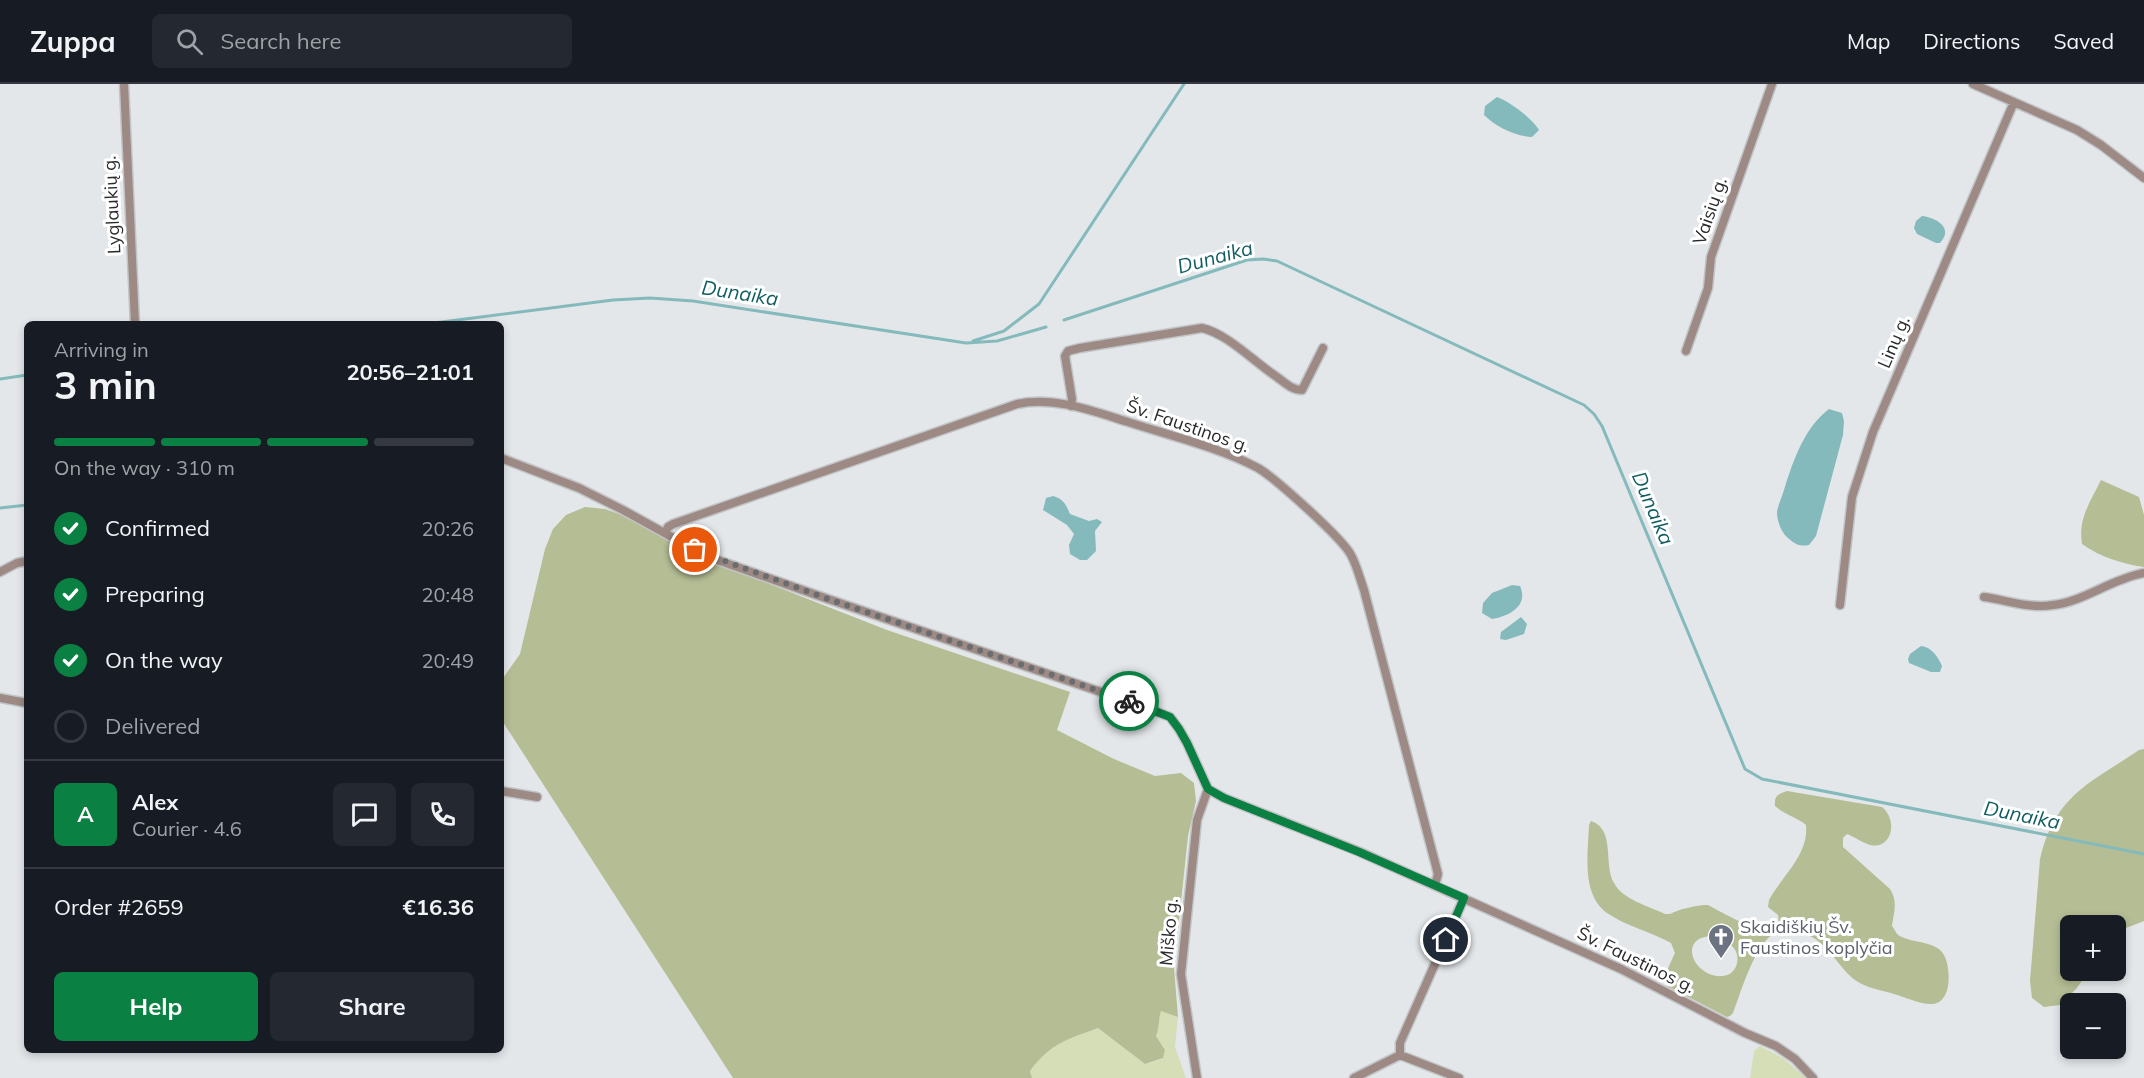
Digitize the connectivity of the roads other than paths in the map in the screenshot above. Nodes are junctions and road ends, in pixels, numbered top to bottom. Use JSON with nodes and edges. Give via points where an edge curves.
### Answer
{"nodes":[{"id":1,"x":124,"y":84,"type":"edge"},
{"id":2,"x":1772,"y":84,"type":"edge"},
{"id":3,"x":1973,"y":84,"type":"edge"},
{"id":4,"x":2014,"y":102,"type":"junction"},
{"id":5,"x":2144,"y":178,"type":"edge"},
{"id":6,"x":135,"y":321,"type":"edge"},
{"id":7,"x":1323,"y":348,"type":"dead end"},
{"id":8,"x":1686,"y":351,"type":"dead end"},
{"id":9,"x":1071,"y":406,"type":"junction"},
{"id":10,"x":504,"y":459,"type":"edge"},
{"id":11,"x":664,"y":533,"type":"junction"},
{"id":12,"x":24,"y":562,"type":"edge"},
{"id":13,"x":0,"y":572,"type":"edge"},
{"id":14,"x":2144,"y":573,"type":"edge"},
{"id":15,"x":1984,"y":597,"type":"dead end"},
{"id":16,"x":1840,"y":605,"type":"dead end"},
{"id":17,"x":0,"y":698,"type":"edge"},
{"id":18,"x":24,"y":702,"type":"edge"},
{"id":19,"x":1208,"y":789,"type":"junction"},
{"id":20,"x":504,"y":792,"type":"edge"},
{"id":21,"x":537,"y":797,"type":"dead end"},
{"id":22,"x":1436,"y":885,"type":"junction"},
{"id":23,"x":1464,"y":898,"type":"junction"},
{"id":24,"x":1400,"y":1054,"type":"junction"},
{"id":25,"x":1197,"y":1078,"type":"edge"},
{"id":26,"x":1354,"y":1078,"type":"edge"},
{"id":27,"x":1459,"y":1078,"type":"edge"},
{"id":28,"x":1813,"y":1078,"type":"edge"}],
"edges":[{"from":1,"to":6,"type":"street","name":"Lyglaukių g."},
{"from":2,"to":8,"type":"street","name":"Vaisių g.","via":[[1711,257],[1708,288]]},
{"from":3,"to":4,"type":"street"},
{"from":4,"to":5,"type":"street","via":[[2077,130]]},
{"from":4,"to":16,"type":"street","name":"Linų g.","via":[[1873,432],[1852,497]]},
{"from":7,"to":9,"type":"street","via":[[1302,390],[1295,390],[1215,331],[1202,328],[1080,348],[1065,356]]},
{"from":9,"to":11,"type":"street","name":"Šv. Faustinos g.","via":[[1033,400],[1017,404],[673,524]]},
{"from":9,"to":22,"type":"street","name":"Šv. Faustinos g.","via":[[1210,448],[1259,469],[1351,554],[1364,590],[1438,874]]},
{"from":10,"to":11,"type":"street","via":[[579,488]]},
{"from":11,"to":19,"type":"street","via":[[706,556],[1170,717]]},
{"from":12,"to":13,"type":"street"},
{"from":14,"to":15,"type":"street","via":[[2113,581],[2053,606]]},
{"from":17,"to":18,"type":"street"},
{"from":19,"to":22,"type":"street","name":"Šv. Faustinos g."},
{"from":19,"to":25,"type":"street","name":"Miško g.","via":[[1197,820],[1181,974]]},
{"from":20,"to":21,"type":"street"},
{"from":22,"to":23,"type":"street","name":"Šv. Faustinos g."},
{"from":23,"to":24,"type":"street","via":[[1400,1043]]},
{"from":23,"to":28,"type":"street","name":"Šv. Faustinos g.","via":[[1621,969],[1776,1046]]},
{"from":24,"to":26,"type":"street"},
{"from":24,"to":27,"type":"street"}]}
